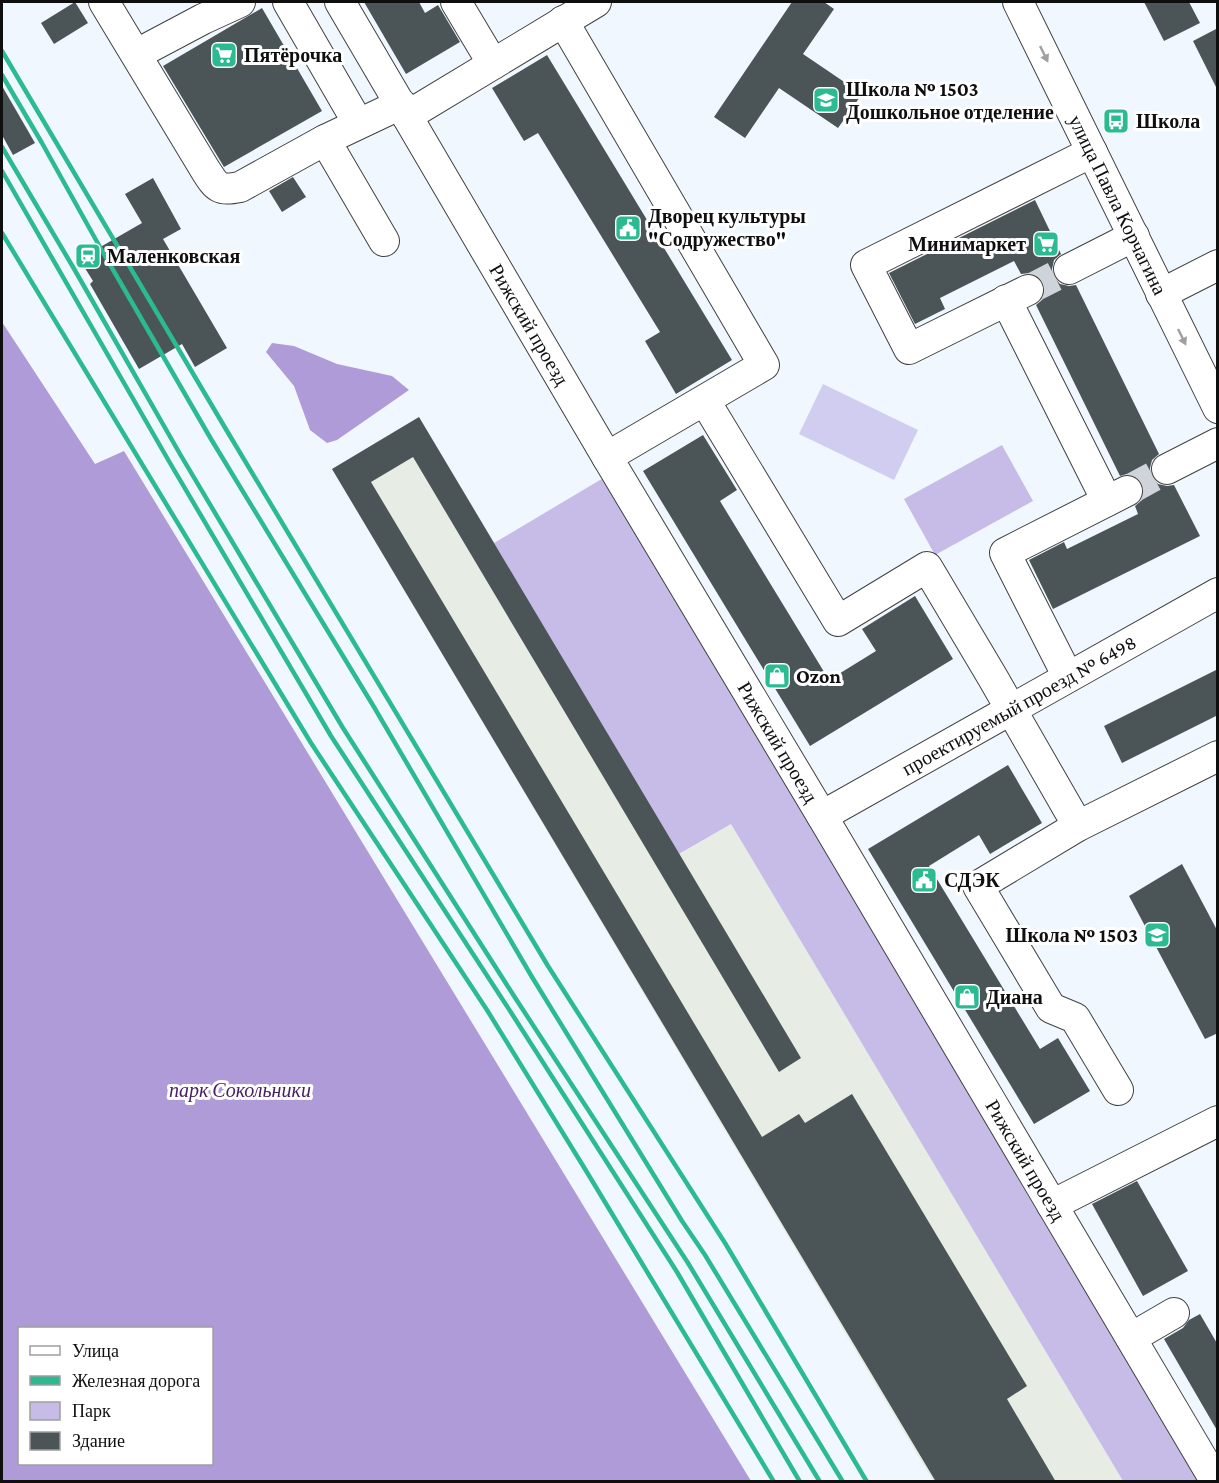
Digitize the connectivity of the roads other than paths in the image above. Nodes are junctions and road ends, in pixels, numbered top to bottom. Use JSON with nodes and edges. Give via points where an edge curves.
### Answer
{"nodes":[{"id":1,"x":104,"y":2,"type":"edge"},
{"id":2,"x":240,"y":2,"type":"edge"},
{"id":3,"x":288,"y":2,"type":"edge"},
{"id":4,"x":340,"y":2,"type":"edge"},
{"id":5,"x":456,"y":2,"type":"edge"},
{"id":6,"x":596,"y":2,"type":"edge"},
{"id":7,"x":1018,"y":2,"type":"edge"},
{"id":8,"x":563,"y":21,"type":"junction"},
{"id":9,"x":137,"y":54,"type":"junction"},
{"id":10,"x":493,"y":64,"type":"junction"},
{"id":11,"x":404,"y":110,"type":"junction"},
{"id":12,"x":358,"y":123,"type":"junction"},
{"id":13,"x":325,"y":140,"type":"junction"},
{"id":14,"x":1092,"y":152,"type":"junction"},
{"id":15,"x":1134,"y":236,"type":"junction"},
{"id":16,"x":384,"y":241,"type":"dead end"},
{"id":17,"x":1218,"y":265,"type":"edge"},
{"id":18,"x":1069,"y":269,"type":"tunnel mouth"},
{"id":19,"x":1161,"y":294,"type":"junction"},
{"id":20,"x":705,"y":401,"type":"junction"},
{"id":21,"x":1218,"y":408,"type":"edge"},
{"id":22,"x":1218,"y":443,"type":"edge"},
{"id":23,"x":607,"y":457,"type":"junction"},
{"id":24,"x":1167,"y":470,"type":"tunnel mouth"},
{"id":25,"x":1218,"y":593,"type":"edge"},
{"id":26,"x":1068,"y":677,"type":"junction"},
{"id":27,"x":1011,"y":709,"type":"junction"},
{"id":28,"x":1218,"y":756,"type":"edge"},
{"id":29,"x":822,"y":816,"type":"junction"},
{"id":30,"x":1078,"y":826,"type":"junction"},
{"id":31,"x":1118,"y":1090,"type":"dead end"},
{"id":32,"x":1218,"y":1121,"type":"edge"},
{"id":33,"x":1052,"y":1205,"type":"junction"},
{"id":34,"x":1174,"y":1313,"type":"dead end"},
{"id":35,"x":1131,"y":1338,"type":"junction"},
{"id":36,"x":1216,"y":1482,"type":"edge"}],
"edges":[{"from":1,"to":9,"type":"street"},
{"from":2,"to":9,"type":"street"},
{"from":3,"to":12,"type":"street"},
{"from":4,"to":11,"type":"street","name":"Рижский проезд"},
{"from":5,"to":10,"type":"street"},
{"from":6,"to":8,"type":"street"},
{"from":7,"to":14,"type":"street","name":"улица Павла Корчагина","one_way":true},
{"from":8,"to":10,"type":"street"},
{"from":8,"to":20,"type":"street","via":[[764,364]]},
{"from":9,"to":13,"type":"street","via":[[206,171],[225,190],[240,187]]},
{"from":10,"to":11,"type":"street"},
{"from":11,"to":12,"type":"street"},
{"from":11,"to":23,"type":"street","name":"Рижский проезд"},
{"from":12,"to":13,"type":"street"},
{"from":13,"to":16,"type":"street"},
{"from":14,"to":15,"type":"street","name":"улица Павла Корчагина"},
{"from":14,"to":26,"type":"street","via":[[867,265],[909,349],[1017,295],[1117,496],[1005,553]]},
{"from":15,"to":18,"type":"street"},
{"from":15,"to":19,"type":"street","name":"улица Павла Корчагина"},
{"from":17,"to":19,"type":"street"},
{"from":19,"to":21,"type":"street","name":"улица Павла Корчагина","one_way":true},
{"from":20,"to":23,"type":"street"},
{"from":20,"to":27,"type":"street","via":[[838,621],[927,567]]},
{"from":22,"to":24,"type":"street"},
{"from":23,"to":29,"type":"street","name":"Рижский проезд"},
{"from":25,"to":26,"type":"street","name":"проектируемый проезд № 6498"},
{"from":26,"to":27,"type":"street","name":"проектируемый проезд № 6498"},
{"from":27,"to":29,"type":"street","name":"проектируемый проезд № 6498"},
{"from":27,"to":30,"type":"street"},
{"from":28,"to":30,"type":"street"},
{"from":29,"to":33,"type":"street","name":"Рижский проезд"},
{"from":30,"to":31,"type":"street","via":[[978,886],[1051,1008],[1076,1018]]},
{"from":32,"to":33,"type":"street"},
{"from":33,"to":35,"type":"street","name":"Рижский проезд"},
{"from":34,"to":35,"type":"street"},
{"from":35,"to":36,"type":"street","name":"Рижский проезд"}]}
